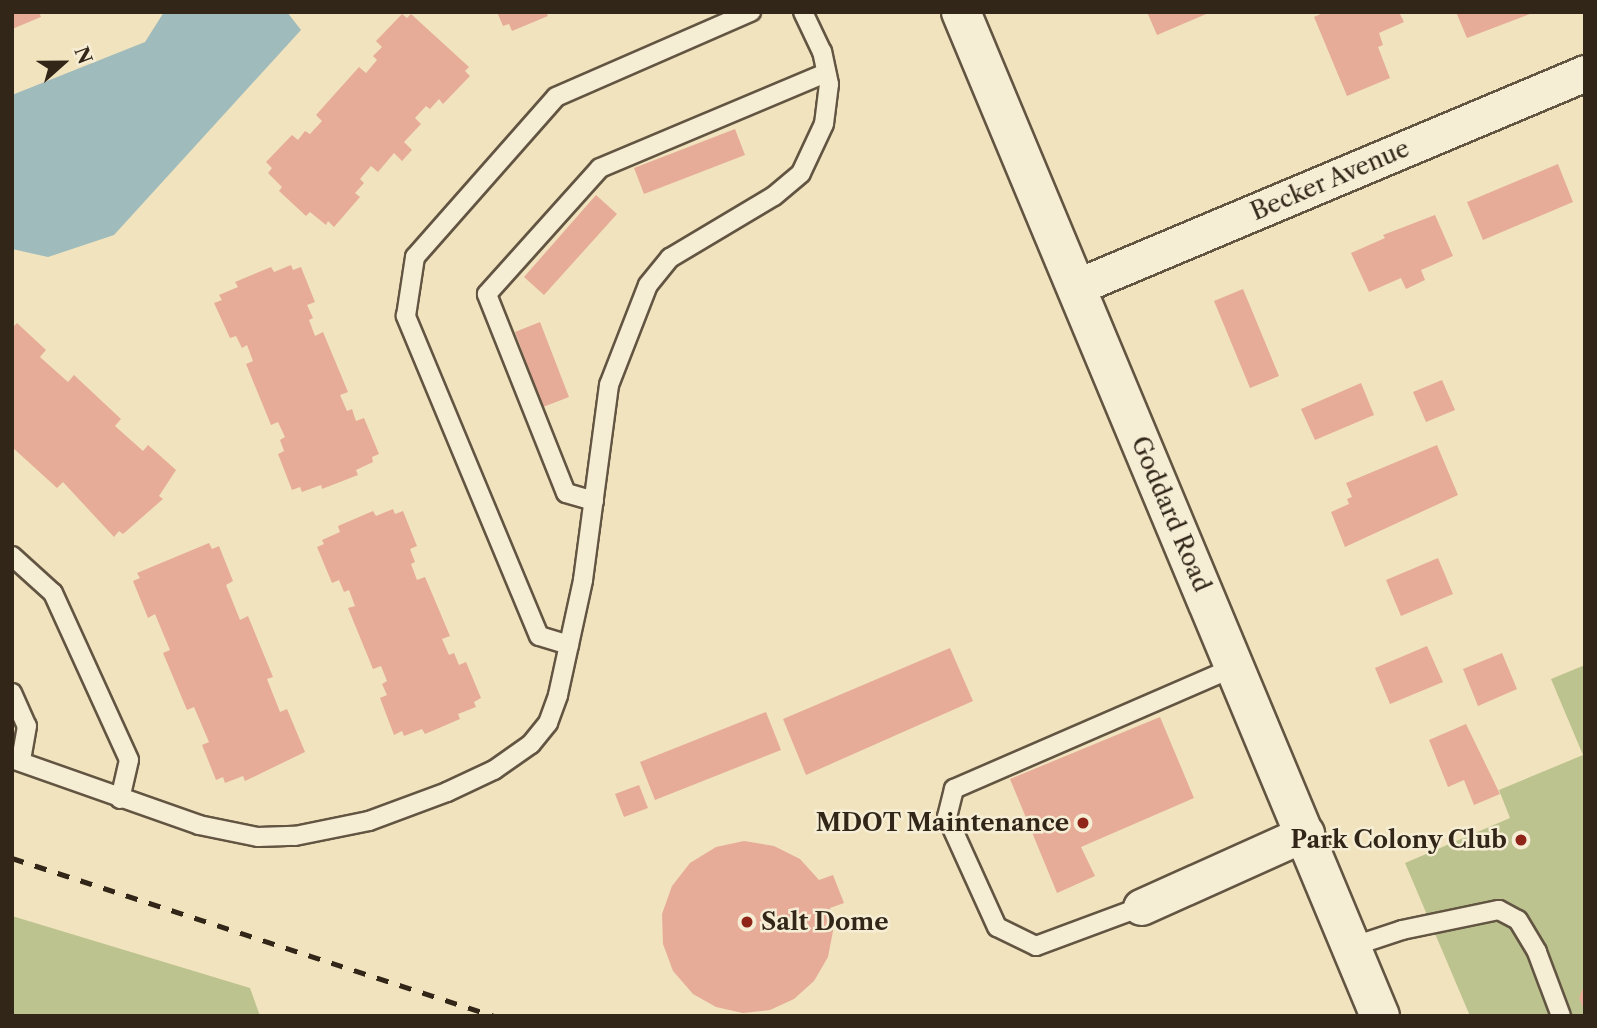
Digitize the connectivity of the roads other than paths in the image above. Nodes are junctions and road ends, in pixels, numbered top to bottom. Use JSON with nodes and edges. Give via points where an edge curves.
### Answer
{"nodes":[{"id":1,"x":751,"y":12,"type":"edge"},
{"id":2,"x":803,"y":12,"type":"edge"},
{"id":3,"x":961,"y":12,"type":"edge"},
{"id":4,"x":1585,"y":72,"type":"edge"},
{"id":5,"x":826,"y":73,"type":"junction"},
{"id":6,"x":1076,"y":287,"type":"junction"},
{"id":7,"x":594,"y":501,"type":"junction"},
{"id":8,"x":12,"y":556,"type":"edge"},
{"id":9,"x":569,"y":645,"type":"junction"},
{"id":10,"x":1235,"y":667,"type":"junction"},
{"id":11,"x":12,"y":693,"type":"edge"},
{"id":12,"x":17,"y":760,"type":"edge"},
{"id":13,"x":120,"y":799,"type":"junction"},
{"id":14,"x":1306,"y":833,"type":"junction"},
{"id":15,"x":1141,"y":907,"type":"joint"},
{"id":16,"x":1352,"y":947,"type":"junction"},
{"id":17,"x":1380,"y":1016,"type":"edge"},
{"id":18,"x":1561,"y":1016,"type":"edge"}],
"edges":[{"from":1,"to":9,"type":"lane","via":[[555,97],[415,257],[406,316],[539,636]]},
{"from":2,"to":5,"type":"lane"},
{"from":3,"to":6,"type":"main road","name":"Goddard Road"},
{"from":4,"to":6,"type":"street","name":"Becker Avenue"},
{"from":5,"to":7,"type":"lane","via":[[824,124],[801,173],[774,196],[670,258],[648,285],[609,384]]},
{"from":5,"to":7,"type":"lane","via":[[600,168],[487,294],[566,493]]},
{"from":6,"to":10,"type":"main road","name":"Goddard Road"},
{"from":7,"to":9,"type":"lane"},
{"from":8,"to":13,"type":"lane","via":[[53,593],[129,760]]},
{"from":9,"to":13,"type":"lane","via":[[551,714],[531,744],[447,792],[369,821],[295,836],[258,837],[199,825]]},
{"from":10,"to":14,"type":"main road","name":"Goddard Road"},
{"from":10,"to":15,"type":"lane","via":[[954,789],[947,817],[997,927],[1036,946]]},
{"from":11,"to":12,"type":"lane","via":[[27,726]]},
{"from":12,"to":13,"type":"lane"},
{"from":14,"to":15,"type":"street"},
{"from":14,"to":16,"type":"main road","name":"Goddard Road"},
{"from":16,"to":17,"type":"main road","name":"Goddard Road"},
{"from":16,"to":18,"type":"lane","via":[[1402,930],[1499,910],[1518,920],[1537,952]]}]}
